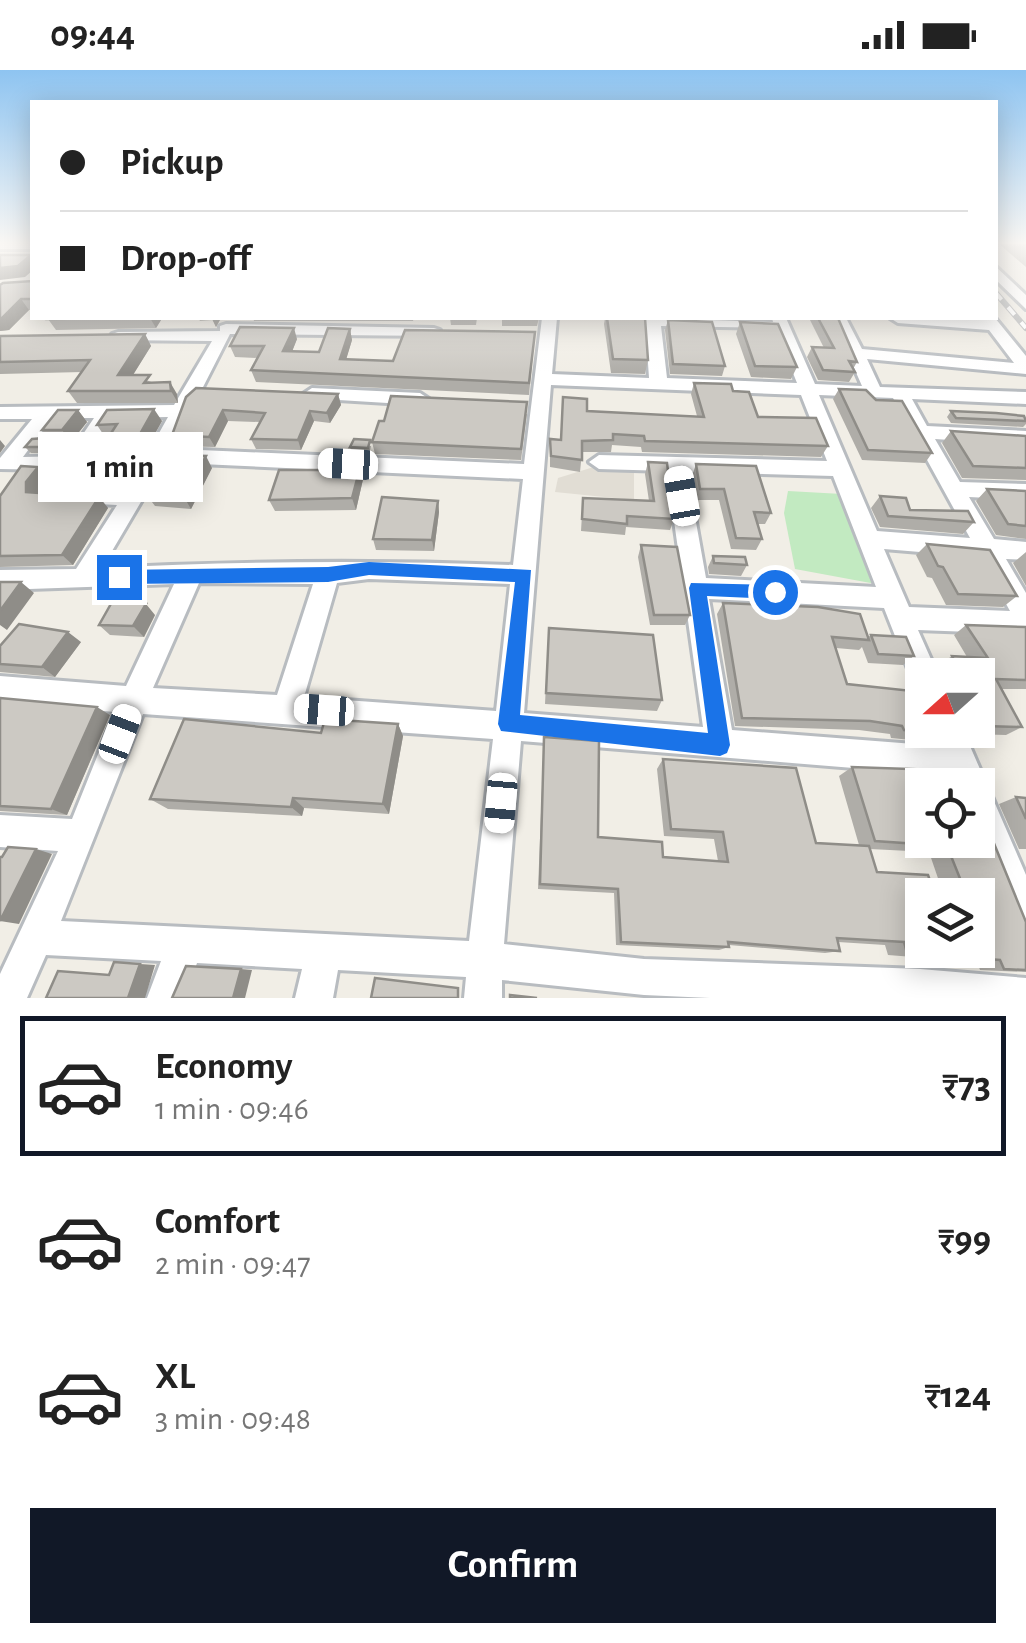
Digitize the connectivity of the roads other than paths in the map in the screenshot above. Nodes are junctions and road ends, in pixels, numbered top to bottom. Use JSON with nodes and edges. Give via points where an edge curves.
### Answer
{"nodes":[{"id":1,"x":652,"y":320,"type":"edge"},
{"id":2,"x":695,"y":320,"type":"edge"},
{"id":3,"x":841,"y":320,"type":"edge"},
{"id":4,"x":944,"y":320,"type":"edge"},
{"id":5,"x":781,"y":322,"type":"edge"},
{"id":6,"x":990,"y":322,"type":"edge"},
{"id":7,"x":227,"y":328,"type":"edge"},
{"id":8,"x":449,"y":328,"type":"edge"},
{"id":9,"x":542,"y":329,"type":"edge"},
{"id":10,"x":93,"y":338,"type":"edge"},
{"id":11,"x":856,"y":353,"type":"junction"},
{"id":12,"x":1026,"y":368,"type":"edge"},
{"id":13,"x":659,"y":385,"type":"junction"},
{"id":14,"x":808,"y":391,"type":"junction"},
{"id":15,"x":874,"y":392,"type":"junction"},
{"id":16,"x":290,"y":393,"type":"edge"},
{"id":17,"x":899,"y":393,"type":"junction"},
{"id":18,"x":536,"y":396,"type":"junction"},
{"id":19,"x":1026,"y":398,"type":"edge"},
{"id":20,"x":445,"y":400,"type":"edge"},
{"id":21,"x":180,"y":410,"type":"junction"},
{"id":22,"x":47,"y":412,"type":"junction"},
{"id":23,"x":108,"y":412,"type":"junction"},
{"id":24,"x":0,"y":413,"type":"edge"},
{"id":25,"x":922,"y":432,"type":"junction"},
{"id":26,"x":1026,"y":438,"type":"edge"},
{"id":27,"x":159,"y":455,"type":"junction"},
{"id":28,"x":74,"y":462,"type":"junction"},
{"id":29,"x":599,"y":462,"type":"dead end"},
{"id":30,"x":24,"y":465,"type":"junction"},
{"id":31,"x":676,"y":465,"type":"junction"},
{"id":32,"x":839,"y":469,"type":"junction"},
{"id":33,"x":536,"y":472,"type":"junction"},
{"id":34,"x":8,"y":488,"type":"edge"},
{"id":35,"x":955,"y":489,"type":"junction"},
{"id":36,"x":1026,"y":492,"type":"edge"},
{"id":37,"x":131,"y":498,"type":"junction"},
{"id":38,"x":867,"y":539,"type":"junction"},
{"id":39,"x":989,"y":548,"type":"junction"},
{"id":40,"x":1026,"y":551,"type":"edge"},
{"id":41,"x":191,"y":573,"type":"junction"},
{"id":42,"x":328,"y":574,"type":"junction"},
{"id":43,"x":525,"y":576,"type":"junction"},
{"id":44,"x":82,"y":579,"type":"junction"},
{"id":45,"x":0,"y":580,"type":"edge"},
{"id":46,"x":698,"y":588,"type":"junction"},
{"id":47,"x":895,"y":608,"type":"junction"},
{"id":48,"x":1026,"y":619,"type":"edge"},
{"id":49,"x":917,"y":658,"type":"edge"},
{"id":50,"x":0,"y":689,"type":"edge"},
{"id":51,"x":134,"y":700,"type":"junction"},
{"id":52,"x":287,"y":708,"type":"junction"},
{"id":53,"x":508,"y":724,"type":"junction"},
{"id":54,"x":720,"y":745,"type":"junction"},
{"id":55,"x":922,"y":768,"type":"edge"},
{"id":56,"x":0,"y":831,"type":"edge"},
{"id":57,"x":80,"y":836,"type":"junction"},
{"id":58,"x":995,"y":841,"type":"edge"},
{"id":59,"x":1026,"y":916,"type":"edge"},
{"id":60,"x":36,"y":937,"type":"junction"},
{"id":61,"x":185,"y":945,"type":"junction"},
{"id":62,"x":324,"y":952,"type":"junction"},
{"id":63,"x":485,"y":960,"type":"junction"},
{"id":64,"x":645,"y":988,"type":"edge"},
{"id":65,"x":782,"y":991,"type":"edge"},
{"id":66,"x":921,"y":993,"type":"edge"},
{"id":67,"x":8,"y":998,"type":"edge"},
{"id":68,"x":166,"y":998,"type":"edge"},
{"id":69,"x":314,"y":998,"type":"edge"},
{"id":70,"x":483,"y":998,"type":"edge"},
{"id":71,"x":1026,"y":998,"type":"edge"}],
"edges":[{"from":1,"to":13,"type":"street"},
{"from":2,"to":5,"type":"street"},
{"from":3,"to":11,"type":"street"},
{"from":4,"to":6,"type":"street"},
{"from":5,"to":14,"type":"street"},
{"from":6,"to":12,"type":"street"},
{"from":7,"to":8,"type":"street"},
{"from":7,"to":10,"type":"street"},
{"from":7,"to":21,"type":"street","via":[[203,388]]},
{"from":9,"to":18,"type":"street"},
{"from":11,"to":12,"type":"street"},
{"from":11,"to":15,"type":"street"},
{"from":13,"to":14,"type":"street"},
{"from":13,"to":18,"type":"street"},
{"from":14,"to":15,"type":"street"},
{"from":14,"to":32,"type":"street"},
{"from":15,"to":17,"type":"street"},
{"from":16,"to":20,"type":"street"},
{"from":17,"to":19,"type":"street"},
{"from":17,"to":25,"type":"street"},
{"from":18,"to":33,"type":"street"},
{"from":21,"to":23,"type":"street"},
{"from":21,"to":27,"type":"street"},
{"from":22,"to":23,"type":"street"},
{"from":22,"to":24,"type":"street"},
{"from":22,"to":30,"type":"street","via":[[6,464]]},
{"from":23,"to":28,"type":"street"},
{"from":25,"to":26,"type":"street"},
{"from":25,"to":35,"type":"street"},
{"from":27,"to":33,"type":"street"},
{"from":27,"to":37,"type":"street"},
{"from":28,"to":30,"type":"street"},
{"from":28,"to":37,"type":"street","via":[[51,495]]},
{"from":29,"to":31,"type":"street"},
{"from":30,"to":34,"type":"street"},
{"from":31,"to":32,"type":"street"},
{"from":31,"to":46,"type":"street"},
{"from":32,"to":38,"type":"street"},
{"from":33,"to":43,"type":"street"},
{"from":35,"to":36,"type":"street"},
{"from":35,"to":39,"type":"street"},
{"from":37,"to":44,"type":"street"},
{"from":38,"to":39,"type":"street"},
{"from":38,"to":47,"type":"street"},
{"from":39,"to":40,"type":"street"},
{"from":39,"to":48,"type":"street"},
{"from":41,"to":42,"type":"street"},
{"from":41,"to":44,"type":"street"},
{"from":41,"to":51,"type":"street"},
{"from":42,"to":43,"type":"street","via":[[369,568]]},
{"from":42,"to":52,"type":"street"},
{"from":43,"to":53,"type":"street"},
{"from":44,"to":45,"type":"street"},
{"from":46,"to":47,"type":"street"},
{"from":46,"to":54,"type":"street"},
{"from":47,"to":48,"type":"street"},
{"from":47,"to":49,"type":"street"},
{"from":50,"to":51,"type":"street"},
{"from":51,"to":52,"type":"street"},
{"from":51,"to":57,"type":"street"},
{"from":52,"to":53,"type":"street"},
{"from":53,"to":54,"type":"street"},
{"from":53,"to":63,"type":"street"},
{"from":54,"to":55,"type":"street"},
{"from":56,"to":57,"type":"street"},
{"from":57,"to":60,"type":"street"},
{"from":58,"to":59,"type":"street"},
{"from":60,"to":61,"type":"street"},
{"from":60,"to":67,"type":"street"},
{"from":61,"to":62,"type":"street"},
{"from":61,"to":68,"type":"street"},
{"from":62,"to":63,"type":"street"},
{"from":62,"to":69,"type":"street"},
{"from":63,"to":64,"type":"street"},
{"from":63,"to":70,"type":"street"},
{"from":64,"to":65,"type":"street"},
{"from":65,"to":66,"type":"street"},
{"from":66,"to":71,"type":"street"}]}
